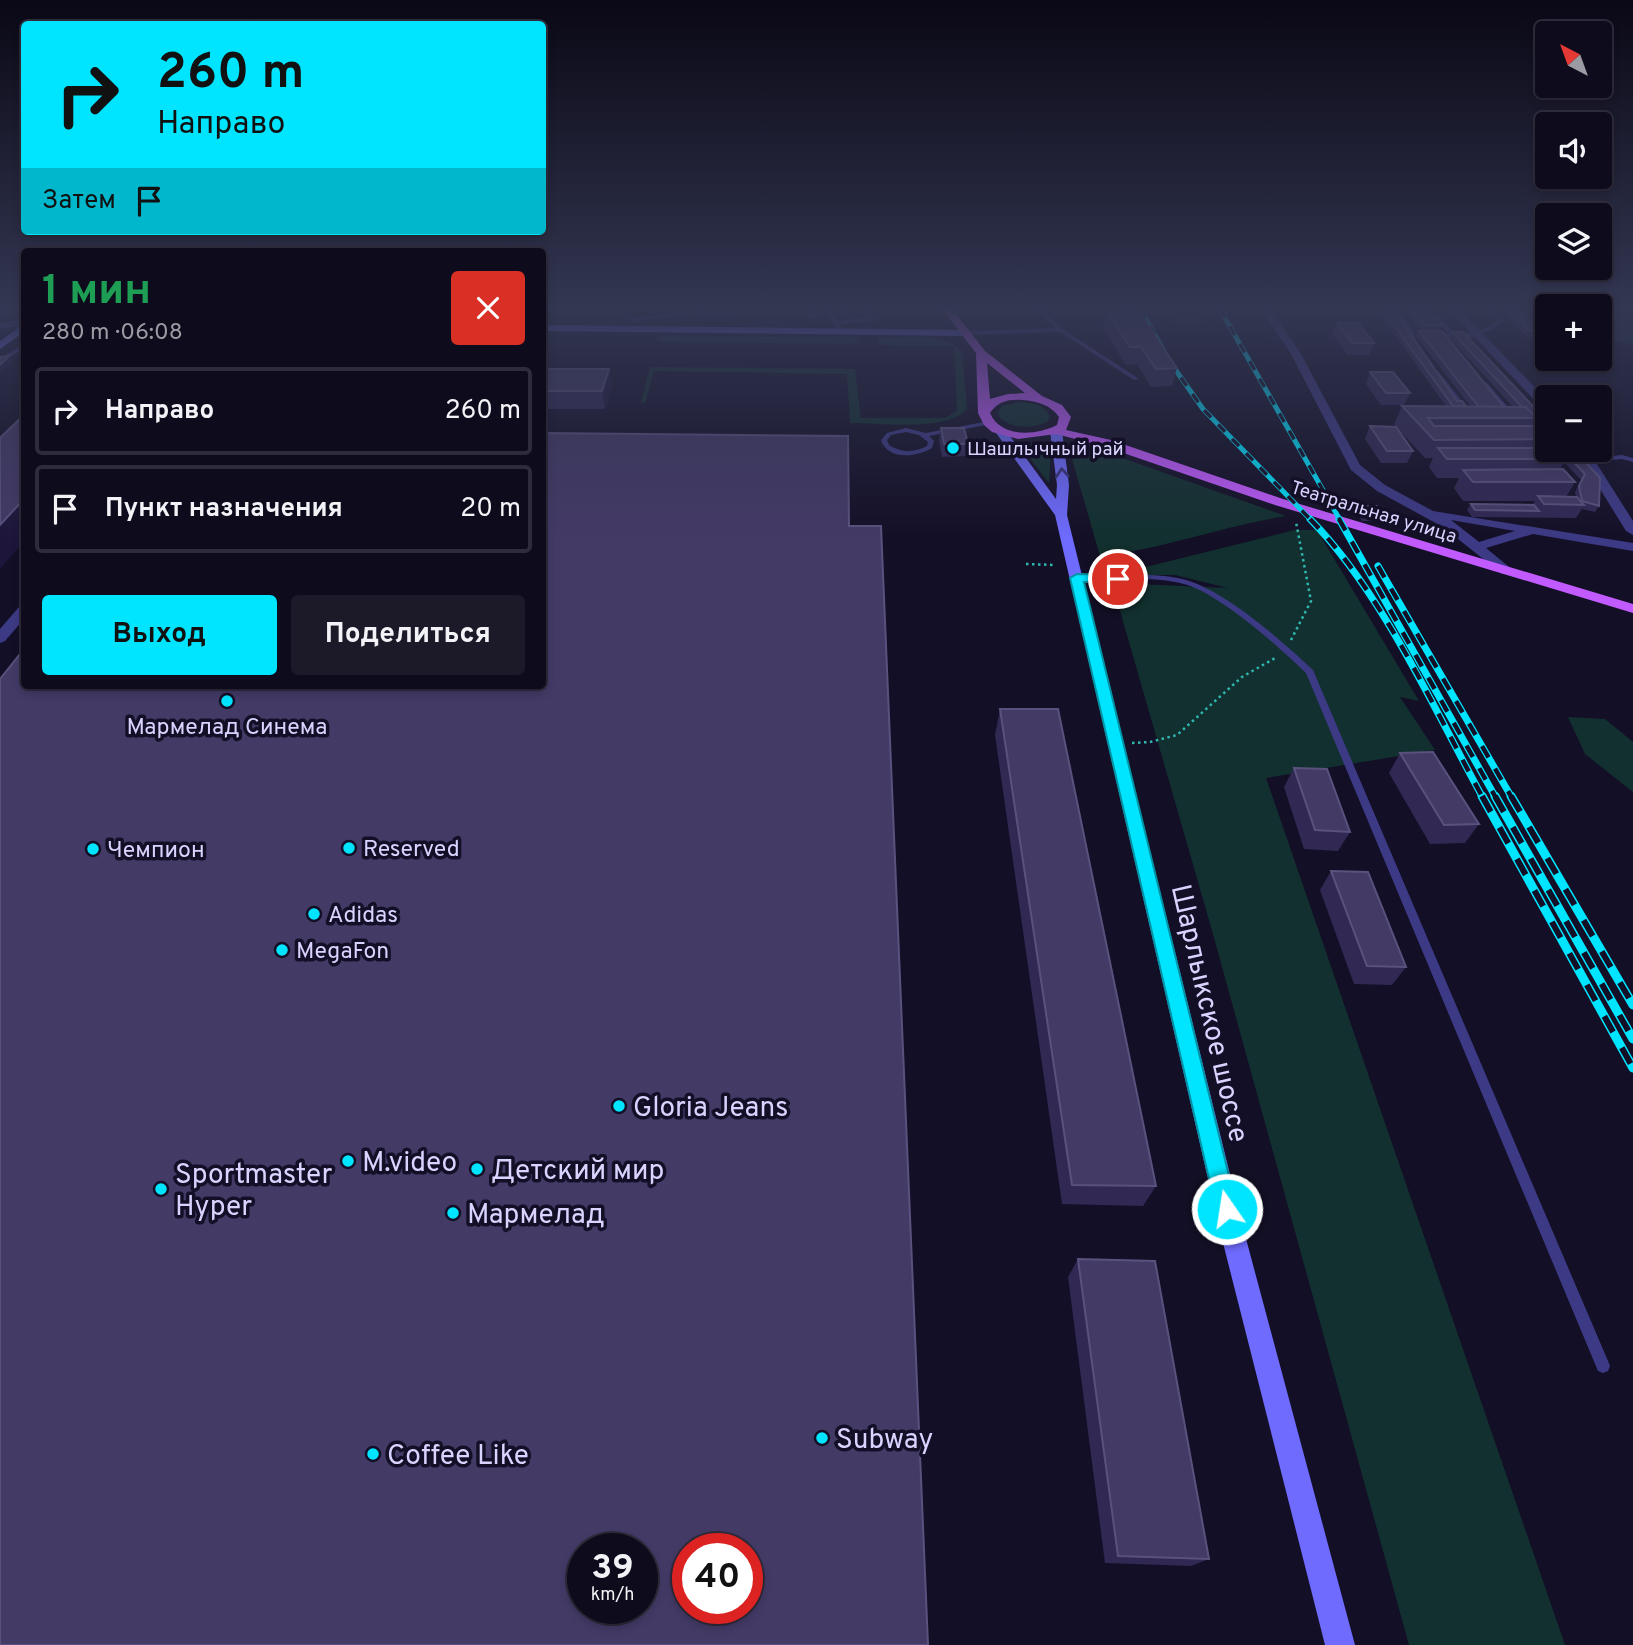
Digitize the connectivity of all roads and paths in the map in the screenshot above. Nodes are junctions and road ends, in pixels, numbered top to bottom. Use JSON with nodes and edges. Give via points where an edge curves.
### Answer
{"nodes":[{"id":1,"x":983,"y":386,"type":"edge"},
{"id":2,"x":1022,"y":386,"type":"edge"},
{"id":3,"x":1313,"y":386,"type":"edge"},
{"id":4,"x":1447,"y":386,"type":"edge"},
{"id":5,"x":1486,"y":386,"type":"edge"},
{"id":6,"x":1038,"y":398,"type":"junction"},
{"id":7,"x":985,"y":409,"type":"junction"},
{"id":8,"x":1063,"y":411,"type":"junction"},
{"id":9,"x":1474,"y":421,"type":"edge"},
{"id":10,"x":1518,"y":421,"type":"edge"},
{"id":11,"x":994,"y":427,"type":"junction"},
{"id":12,"x":1056,"y":431,"type":"junction"},
{"id":13,"x":927,"y":435,"type":"junction"},
{"id":14,"x":1107,"y":443,"type":"junction"},
{"id":15,"x":1612,"y":456,"type":"edge"},
{"id":16,"x":1633,"y":460,"type":"edge"},
{"id":17,"x":1590,"y":462,"type":"edge"},
{"id":18,"x":1426,"y":512,"type":"junction"},
{"id":19,"x":1061,"y":515,"type":"junction"},
{"id":20,"x":1296,"y":522,"type":"dead end"},
{"id":21,"x":1537,"y":529,"type":"junction"},
{"id":22,"x":1633,"y":531,"type":"edge"},
{"id":23,"x":1479,"y":547,"type":"junction"},
{"id":24,"x":1633,"y":547,"type":"edge"},
{"id":25,"x":1507,"y":570,"type":"junction"},
{"id":26,"x":1077,"y":578,"type":"junction"},
{"id":27,"x":1633,"y":609,"type":"edge"},
{"id":28,"x":21,"y":614,"type":"edge"},
{"id":29,"x":0,"y":638,"type":"edge"},
{"id":30,"x":1285,"y":650,"type":"junction"},
{"id":31,"x":1116,"y":743,"type":"junction"},
{"id":32,"x":1604,"y":1366,"type":"dead end"},
{"id":33,"x":1340,"y":1645,"type":"edge"}],
"edges":[{"from":1,"to":7,"type":"main road"},
{"from":2,"to":6,"type":"main road"},
{"from":3,"to":18,"type":"street","via":[[1355,467],[1381,488]]},
{"from":4,"to":9,"type":"lane"},
{"from":5,"to":10,"type":"lane"},
{"from":6,"to":7,"type":"main road","via":[[1009,397]]},
{"from":6,"to":8,"type":"main road","name":"Театральная улица"},
{"from":7,"to":11,"type":"main road"},
{"from":8,"to":12,"type":"main road","via":[[1065,422]]},
{"from":8,"to":14,"type":"main road","name":"Театральная улица"},
{"from":11,"to":12,"type":"main road","name":"Театральная улица","via":[[1029,436]]},
{"from":11,"to":13,"type":"lane"},
{"from":11,"to":19,"type":"street","name":"Шарлыкское шоссе"},
{"from":12,"to":14,"type":"main road","name":"Театральная улица"},
{"from":19,"to":12,"type":"street","name":"Шарлыкское шоссе","one_way":true,"via":[[1063,485]]},
{"from":13,"to":13,"type":"lane","via":[[898,431],[884,440],[894,452],[919,453],[930,447]]},
{"from":14,"to":25,"type":"main road","name":"Театральная улица","via":[[1279,502]]},
{"from":15,"to":16,"type":"lane"},
{"from":17,"to":22,"type":"street"},
{"from":18,"to":21,"type":"street"},
{"from":18,"to":23,"type":"street"},
{"from":19,"to":26,"type":"street","name":"Шарлыкское шоссе"},
{"from":20,"to":30,"type":"path","via":[[1311,601]]},
{"from":21,"to":23,"type":"street"},
{"from":21,"to":24,"type":"street"},
{"from":23,"to":25,"type":"street"},
{"from":25,"to":27,"type":"main road","name":"Театральная улица"},
{"from":26,"to":30,"type":"lane","via":[[1188,582],[1219,598]]},
{"from":26,"to":31,"type":"street","name":"Шарлыкское шоссе"},
{"from":28,"to":29,"type":"street"},
{"from":30,"to":31,"type":"path","via":[[1242,677],[1177,735]]},
{"from":30,"to":32,"type":"lane","via":[[1310,672]]},
{"from":31,"to":33,"type":"street","name":"Шарлыкское шоссе","via":[[1233,1235]]}]}
